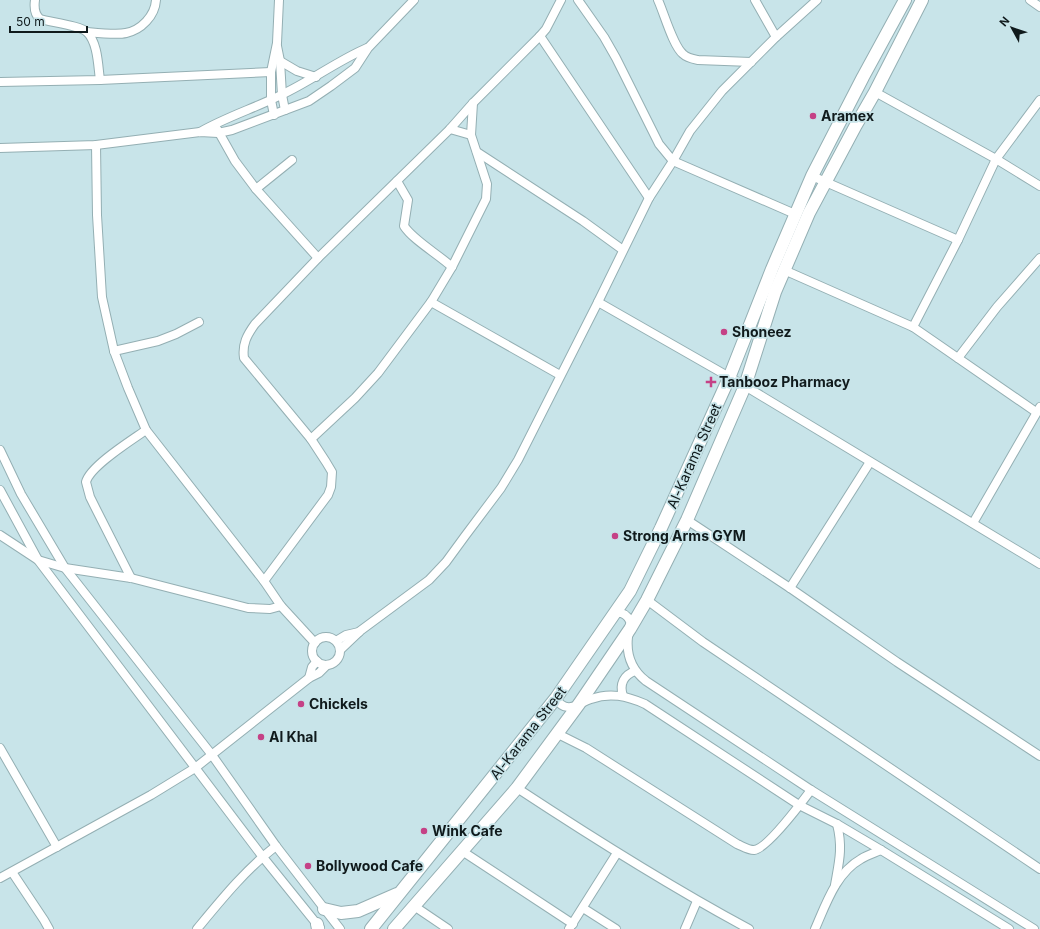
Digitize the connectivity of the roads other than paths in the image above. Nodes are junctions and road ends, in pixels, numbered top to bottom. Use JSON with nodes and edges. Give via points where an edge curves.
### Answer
{"nodes":[{"id":1,"x":35,"y":0,"type":"edge"},
{"id":2,"x":156,"y":0,"type":"edge"},
{"id":3,"x":279,"y":0,"type":"edge"},
{"id":4,"x":414,"y":0,"type":"edge"},
{"id":5,"x":561,"y":0,"type":"edge"},
{"id":6,"x":578,"y":0,"type":"edge"},
{"id":7,"x":658,"y":0,"type":"edge"},
{"id":8,"x":755,"y":0,"type":"edge"},
{"id":9,"x":817,"y":0,"type":"edge"},
{"id":10,"x":905,"y":0,"type":"edge"},
{"id":11,"x":922,"y":0,"type":"edge"},
{"id":12,"x":1030,"y":0,"type":"edge"},
{"id":13,"x":407,"y":4,"type":"edge"},
{"id":14,"x":1040,"y":7,"type":"edge"},
{"id":15,"x":87,"y":32,"type":"junction"},
{"id":16,"x":540,"y":36,"type":"junction"},
{"id":17,"x":776,"y":37,"type":"junction"},
{"id":18,"x":277,"y":43,"type":"junction"},
{"id":19,"x":368,"y":48,"type":"junction"},
{"id":20,"x":280,"y":61,"type":"junction"},
{"id":21,"x":751,"y":62,"type":"junction"},
{"id":22,"x":271,"y":72,"type":"junction"},
{"id":23,"x":316,"y":77,"type":"junction"},
{"id":24,"x":100,"y":80,"type":"junction"},
{"id":25,"x":0,"y":82,"type":"edge"},
{"id":26,"x":875,"y":92,"type":"junction"},
{"id":27,"x":282,"y":95,"type":"junction"},
{"id":28,"x":271,"y":100,"type":"junction"},
{"id":29,"x":1040,"y":100,"type":"edge"},
{"id":30,"x":473,"y":103,"type":"junction"},
{"id":31,"x":285,"y":110,"type":"junction"},
{"id":32,"x":274,"y":115,"type":"junction"},
{"id":33,"x":214,"y":124,"type":"junction"},
{"id":34,"x":450,"y":129,"type":"junction"},
{"id":35,"x":200,"y":132,"type":"junction"},
{"id":36,"x":218,"y":133,"type":"junction"},
{"id":37,"x":471,"y":135,"type":"junction"},
{"id":38,"x":96,"y":145,"type":"junction"},
{"id":39,"x":0,"y":148,"type":"edge"},
{"id":40,"x":477,"y":152,"type":"junction"},
{"id":41,"x":996,"y":159,"type":"junction"},
{"id":42,"x":292,"y":160,"type":"dead end"},
{"id":43,"x":673,"y":161,"type":"junction"},
{"id":44,"x":812,"y":176,"type":"junction"},
{"id":45,"x":397,"y":181,"type":"junction"},
{"id":46,"x":826,"y":181,"type":"junction"},
{"id":47,"x":1040,"y":186,"type":"edge"},
{"id":48,"x":256,"y":190,"type":"junction"},
{"id":49,"x":649,"y":198,"type":"junction"},
{"id":50,"x":795,"y":214,"type":"junction"},
{"id":51,"x":958,"y":240,"type":"junction"},
{"id":52,"x":623,"y":250,"type":"junction"},
{"id":53,"x":318,"y":258,"type":"junction"},
{"id":54,"x":1040,"y":258,"type":"edge"},
{"id":55,"x":452,"y":267,"type":"junction"},
{"id":56,"x":784,"y":270,"type":"junction"},
{"id":57,"x":431,"y":302,"type":"junction"},
{"id":58,"x":598,"y":302,"type":"junction"},
{"id":59,"x":198,"y":322,"type":"dead end"},
{"id":60,"x":913,"y":327,"type":"junction"},
{"id":61,"x":114,"y":352,"type":"junction"},
{"id":62,"x":958,"y":358,"type":"junction"},
{"id":63,"x":560,"y":375,"type":"junction"},
{"id":64,"x":729,"y":378,"type":"junction"},
{"id":65,"x":745,"y":386,"type":"junction"},
{"id":66,"x":1038,"y":409,"type":"edge"},
{"id":67,"x":146,"y":430,"type":"junction"},
{"id":68,"x":310,"y":439,"type":"junction"},
{"id":69,"x":0,"y":450,"type":"edge"},
{"id":70,"x":870,"y":462,"type":"junction"},
{"id":71,"x":0,"y":490,"type":"edge"},
{"id":72,"x":687,"y":520,"type":"junction"},
{"id":73,"x":973,"y":522,"type":"junction"},
{"id":74,"x":1,"y":538,"type":"edge"},
{"id":75,"x":38,"y":560,"type":"junction"},
{"id":76,"x":1040,"y":564,"type":"edge"},
{"id":77,"x":65,"y":568,"type":"junction"},
{"id":78,"x":131,"y":578,"type":"junction"},
{"id":79,"x":264,"y":581,"type":"junction"},
{"id":80,"x":790,"y":588,"type":"junction"},
{"id":81,"x":647,"y":600,"type":"junction"},
{"id":82,"x":281,"y":606,"type":"junction"},
{"id":83,"x":616,"y":613,"type":"junction"},
{"id":84,"x":630,"y":629,"type":"junction"},
{"id":85,"x":360,"y":631,"type":"junction"},
{"id":86,"x":336,"y":641,"type":"junction"},
{"id":87,"x":315,"y":642,"type":"junction"},
{"id":88,"x":340,"y":650,"type":"junction"},
{"id":89,"x":317,"y":661,"type":"junction"},
{"id":90,"x":327,"y":665,"type":"junction"},
{"id":91,"x":635,"y":671,"type":"junction"},
{"id":92,"x":310,"y":678,"type":"junction"},
{"id":93,"x":622,"y":696,"type":"junction"},
{"id":94,"x":556,"y":698,"type":"junction"},
{"id":95,"x":579,"y":704,"type":"junction"},
{"id":96,"x":558,"y":734,"type":"junction"},
{"id":97,"x":0,"y":748,"type":"edge"},
{"id":98,"x":212,"y":754,"type":"junction"},
{"id":99,"x":1040,"y":756,"type":"edge"},
{"id":100,"x":195,"y":768,"type":"junction"},
{"id":101,"x":517,"y":788,"type":"junction"},
{"id":102,"x":810,"y":790,"type":"junction"},
{"id":103,"x":799,"y":805,"type":"junction"},
{"id":104,"x":837,"y":824,"type":"junction"},
{"id":105,"x":276,"y":846,"type":"junction"},
{"id":106,"x":57,"y":847,"type":"junction"},
{"id":107,"x":881,"y":850,"type":"junction"},
{"id":108,"x":462,"y":851,"type":"junction"},
{"id":109,"x":617,"y":853,"type":"junction"},
{"id":110,"x":262,"y":856,"type":"junction"},
{"id":111,"x":1040,"y":869,"type":"edge"},
{"id":112,"x":12,"y":872,"type":"junction"},
{"id":113,"x":0,"y":878,"type":"edge"},
{"id":114,"x":835,"y":886,"type":"junction"},
{"id":115,"x":400,"y":892,"type":"junction"},
{"id":116,"x":697,"y":901,"type":"junction"},
{"id":117,"x":414,"y":906,"type":"junction"},
{"id":118,"x":583,"y":908,"type":"junction"},
{"id":119,"x":324,"y":909,"type":"junction"},
{"id":120,"x":571,"y":926,"type":"edge"},
{"id":121,"x":319,"y":927,"type":"edge"},
{"id":122,"x":49,"y":929,"type":"edge"},
{"id":123,"x":197,"y":929,"type":"edge"},
{"id":124,"x":340,"y":929,"type":"edge"},
{"id":125,"x":371,"y":929,"type":"edge"},
{"id":126,"x":394,"y":929,"type":"edge"},
{"id":127,"x":448,"y":929,"type":"edge"},
{"id":128,"x":616,"y":929,"type":"edge"},
{"id":129,"x":685,"y":929,"type":"edge"},
{"id":130,"x":748,"y":929,"type":"edge"},
{"id":131,"x":815,"y":929,"type":"edge"},
{"id":132,"x":1009,"y":929,"type":"edge"},
{"id":133,"x":1034,"y":929,"type":"edge"}],
"edges":[{"from":1,"to":15,"type":"street","via":[[35,11],[40,19]]},
{"from":2,"to":15,"type":"street","via":[[155,8],[144,24],[126,33]]},
{"from":3,"to":18,"type":"street"},
{"from":4,"to":13,"type":"street"},
{"from":5,"to":16,"type":"street"},
{"from":6,"to":43,"type":"street","via":[[604,37],[659,144]]},
{"from":7,"to":21,"type":"street","via":[[677,47],[683,55],[698,60]]},
{"from":8,"to":17,"type":"street"},
{"from":9,"to":17,"type":"street"},
{"from":10,"to":44,"type":"street","name":"Al-Karama Street"},
{"from":11,"to":26,"type":"street","name":"Al-Karama Street"},
{"from":12,"to":14,"type":"street"},
{"from":13,"to":19,"type":"street"},
{"from":15,"to":24,"type":"street","via":[[95,48]]},
{"from":16,"to":30,"type":"street"},
{"from":16,"to":49,"type":"street"},
{"from":17,"to":21,"type":"street"},
{"from":18,"to":20,"type":"street"},
{"from":18,"to":22,"type":"street"},
{"from":19,"to":23,"type":"street","via":[[349,56]]},
{"from":19,"to":31,"type":"street","via":[[355,68],[331,86],[309,101]]},
{"from":20,"to":23,"type":"street","via":[[297,71]]},
{"from":20,"to":27,"type":"street"},
{"from":21,"to":43,"type":"street","via":[[722,91],[690,131]]},
{"from":22,"to":24,"type":"street"},
{"from":22,"to":28,"type":"street"},
{"from":23,"to":27,"type":"street"},
{"from":24,"to":25,"type":"street"},
{"from":26,"to":41,"type":"street"},
{"from":26,"to":46,"type":"street","name":"Al-Karama Street"},
{"from":27,"to":28,"type":"street"},
{"from":27,"to":31,"type":"street"},
{"from":28,"to":32,"type":"street"},
{"from":28,"to":33,"type":"street"},
{"from":29,"to":41,"type":"street"},
{"from":30,"to":34,"type":"street"},
{"from":30,"to":37,"type":"street"},
{"from":31,"to":32,"type":"street"},
{"from":32,"to":36,"type":"street"},
{"from":33,"to":35,"type":"street"},
{"from":33,"to":36,"type":"street"},
{"from":34,"to":37,"type":"street"},
{"from":34,"to":45,"type":"street"},
{"from":35,"to":36,"type":"street"},
{"from":35,"to":38,"type":"street"},
{"from":36,"to":48,"type":"street"},
{"from":37,"to":40,"type":"street"},
{"from":38,"to":39,"type":"street"},
{"from":38,"to":61,"type":"street","via":[[102,297]]},
{"from":40,"to":52,"type":"street"},
{"from":40,"to":55,"type":"street","via":[[487,184],[486,199]]},
{"from":41,"to":47,"type":"street"},
{"from":41,"to":51,"type":"street"},
{"from":42,"to":48,"type":"street"},
{"from":43,"to":49,"type":"street"},
{"from":43,"to":50,"type":"street"},
{"from":44,"to":46,"type":"street"},
{"from":44,"to":50,"type":"street","name":"Al-Karama Street"},
{"from":45,"to":53,"type":"street"},
{"from":45,"to":55,"type":"street","via":[[408,200],[404,226],[408,233]]},
{"from":46,"to":51,"type":"street"},
{"from":46,"to":56,"type":"street","name":"Al-Karama Street","via":[[809,212]]},
{"from":48,"to":53,"type":"street"},
{"from":49,"to":52,"type":"street"},
{"from":50,"to":64,"type":"street","name":"Al-Karama Street"},
{"from":51,"to":60,"type":"street"},
{"from":52,"to":58,"type":"street"},
{"from":53,"to":68,"type":"street","via":[[255,324],[242,349],[244,358]]},
{"from":54,"to":62,"type":"street","via":[[997,307]]},
{"from":55,"to":57,"type":"street"},
{"from":56,"to":60,"type":"street"},
{"from":56,"to":65,"type":"street","name":"Al-Karama Street"},
{"from":57,"to":63,"type":"street"},
{"from":57,"to":68,"type":"street","via":[[378,373]]},
{"from":58,"to":63,"type":"street"},
{"from":58,"to":64,"type":"street"},
{"from":59,"to":61,"type":"street","via":[[158,341]]},
{"from":60,"to":62,"type":"street"},
{"from":61,"to":67,"type":"street"},
{"from":62,"to":66,"type":"street"},
{"from":63,"to":85,"type":"street","via":[[518,460],[501,488],[446,562],[429,580]]},
{"from":64,"to":65,"type":"street"},
{"from":64,"to":83,"type":"street","name":"Al-Karama Street","via":[[661,528],[630,591]]},
{"from":65,"to":70,"type":"street"},
{"from":65,"to":72,"type":"street","name":"Al-Karama Street"},
{"from":66,"to":73,"type":"street"},
{"from":67,"to":78,"type":"street","via":[[90,473],[86,482],[97,512]]},
{"from":67,"to":79,"type":"street"},
{"from":68,"to":79,"type":"street","via":[[332,472],[332,487]]},
{"from":69,"to":77,"type":"street","via":[[21,494]]},
{"from":70,"to":73,"type":"street"},
{"from":70,"to":80,"type":"street"},
{"from":71,"to":75,"type":"street"},
{"from":72,"to":80,"type":"street"},
{"from":72,"to":81,"type":"street","name":"Al-Karama Street"},
{"from":73,"to":76,"type":"street"},
{"from":74,"to":75,"type":"street"},
{"from":75,"to":77,"type":"street"},
{"from":75,"to":100,"type":"street"},
{"from":77,"to":78,"type":"street"},
{"from":77,"to":98,"type":"street"},
{"from":78,"to":82,"type":"street","via":[[248,608],[270,609]]},
{"from":79,"to":82,"type":"street"},
{"from":80,"to":99,"type":"street"},
{"from":81,"to":84,"type":"street","name":"Al-Karama Street"},
{"from":81,"to":111,"type":"street","via":[[703,642]]},
{"from":82,"to":87,"type":"street"},
{"from":83,"to":84,"type":"street","via":[[623,613],[628,618]]},
{"from":83,"to":94,"type":"street","name":"Al-Karama Street"},
{"from":84,"to":91,"type":"street","via":[[629,653]]},
{"from":84,"to":95,"type":"street","name":"Al-Karama Street"},
{"from":85,"to":86,"type":"street"},
{"from":85,"to":88,"type":"street"},
{"from":86,"to":87,"type":"street","via":[[325,637]]},
{"from":86,"to":88,"type":"street"},
{"from":87,"to":89,"type":"street","via":[[312,652]]},
{"from":88,"to":90,"type":"street","via":[[336,660]]},
{"from":89,"to":90,"type":"street"},
{"from":89,"to":92,"type":"street","via":[[312,667]]},
{"from":90,"to":92,"type":"street"},
{"from":91,"to":93,"type":"street","via":[[624,678]]},
{"from":91,"to":102,"type":"street","via":[[646,681]]},
{"from":92,"to":98,"type":"street"},
{"from":93,"to":95,"type":"street","via":[[601,696]]},
{"from":93,"to":103,"type":"street","via":[[645,704]]},
{"from":94,"to":95,"type":"street","via":[[566,707]]},
{"from":94,"to":115,"type":"street","name":"Al-Karama Street"},
{"from":95,"to":96,"type":"street","name":"Al-Karama Street"},
{"from":96,"to":101,"type":"street","name":"Al-Karama Street"},
{"from":96,"to":103,"type":"street","via":[[586,748],[748,849],[756,850],[762,846]]},
{"from":97,"to":106,"type":"street"},
{"from":98,"to":100,"type":"street"},
{"from":98,"to":105,"type":"street"},
{"from":100,"to":106,"type":"street"},
{"from":100,"to":110,"type":"street"},
{"from":101,"to":108,"type":"street","name":"Al-Karama Street"},
{"from":101,"to":109,"type":"street"},
{"from":102,"to":103,"type":"street"},
{"from":102,"to":133,"type":"street"},
{"from":103,"to":104,"type":"street"},
{"from":104,"to":107,"type":"street"},
{"from":104,"to":114,"type":"street","via":[[841,839]]},
{"from":105,"to":110,"type":"street"},
{"from":105,"to":119,"type":"street"},
{"from":106,"to":112,"type":"street"},
{"from":107,"to":114,"type":"street","via":[[860,859],[848,869]]},
{"from":107,"to":132,"type":"street"},
{"from":108,"to":117,"type":"street","name":"Al-Karama Street"},
{"from":108,"to":120,"type":"street"},
{"from":109,"to":116,"type":"street"},
{"from":109,"to":118,"type":"street"},
{"from":110,"to":121,"type":"street"},
{"from":110,"to":123,"type":"street"},
{"from":112,"to":113,"type":"street"},
{"from":112,"to":122,"type":"street"},
{"from":114,"to":131,"type":"street"},
{"from":115,"to":119,"type":"street","via":[[358,911],[341,913]]},
{"from":115,"to":125,"type":"street","name":"Al-Karama Street"},
{"from":116,"to":129,"type":"street"},
{"from":116,"to":130,"type":"street"},
{"from":117,"to":126,"type":"street","name":"Al-Karama Street"},
{"from":117,"to":127,"type":"street"},
{"from":118,"to":120,"type":"street"},
{"from":118,"to":128,"type":"street"},
{"from":119,"to":124,"type":"street"}]}
